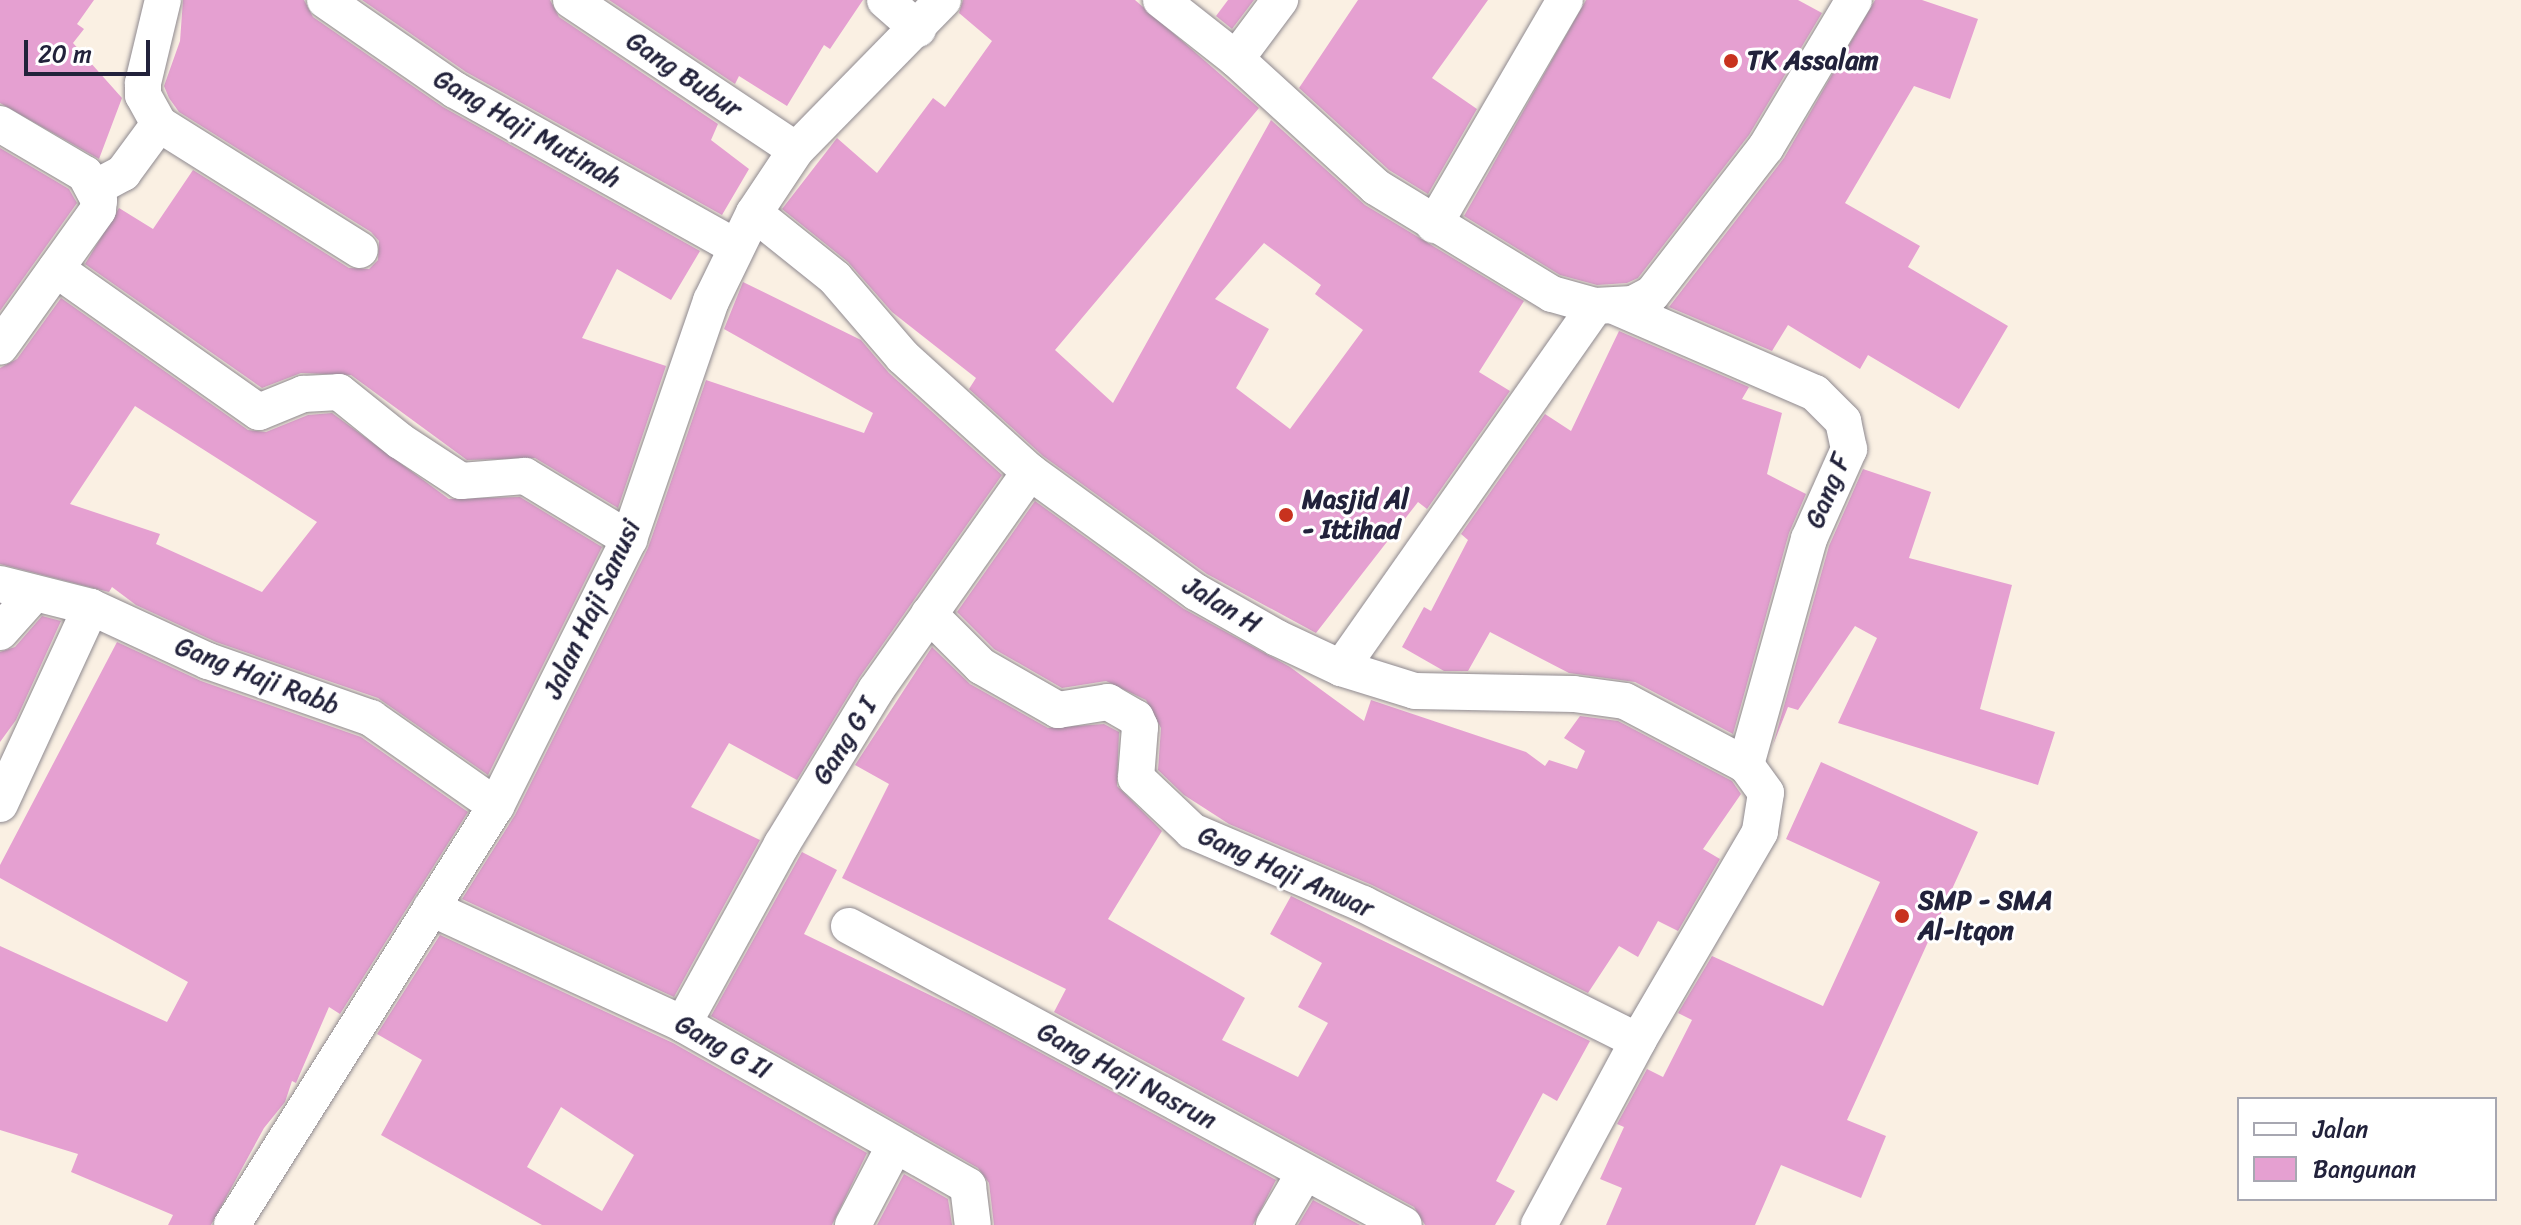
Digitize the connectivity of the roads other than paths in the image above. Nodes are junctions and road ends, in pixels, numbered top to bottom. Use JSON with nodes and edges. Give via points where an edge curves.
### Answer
{"nodes":[{"id":1,"x":163,"y":0,"type":"edge"},
{"id":2,"x":325,"y":0,"type":"edge"},
{"id":3,"x":571,"y":0,"type":"edge"},
{"id":4,"x":885,"y":0,"type":"edge"},
{"id":5,"x":943,"y":0,"type":"edge"},
{"id":6,"x":1161,"y":0,"type":"edge"},
{"id":7,"x":1280,"y":0,"type":"edge"},
{"id":8,"x":1565,"y":0,"type":"edge"},
{"id":9,"x":1854,"y":0,"type":"edge"},
{"id":10,"x":918,"y":29,"type":"junction"},
{"id":11,"x":1236,"y":59,"type":"junction"},
{"id":12,"x":0,"y":124,"type":"edge"},
{"id":13,"x":159,"y":124,"type":"junction"},
{"id":14,"x":796,"y":150,"type":"junction"},
{"id":15,"x":95,"y":188,"type":"junction"},
{"id":16,"x":754,"y":213,"type":"junction"},
{"id":17,"x":1434,"y":225,"type":"junction"},
{"id":18,"x":736,"y":247,"type":"junction"},
{"id":19,"x":360,"y":250,"type":"dead end"},
{"id":20,"x":56,"y":269,"type":"junction"},
{"id":21,"x":1605,"y":306,"type":"junction"},
{"id":22,"x":0,"y":347,"type":"edge"},
{"id":23,"x":1030,"y":472,"type":"junction"},
{"id":24,"x":629,"y":539,"type":"junction"},
{"id":25,"x":0,"y":584,"type":"edge"},
{"id":26,"x":35,"y":593,"type":"junction"},
{"id":27,"x":91,"y":607,"type":"junction"},
{"id":28,"x":929,"y":614,"type":"junction"},
{"id":29,"x":0,"y":632,"type":"edge"},
{"id":30,"x":1341,"y":668,"type":"junction"},
{"id":31,"x":1746,"y":765,"type":"junction"},
{"id":32,"x":0,"y":804,"type":"edge"},
{"id":33,"x":496,"y":806,"type":"junction"},
{"id":34,"x":431,"y":908,"type":"junction"},
{"id":35,"x":849,"y":926,"type":"dead end"},
{"id":36,"x":683,"y":1024,"type":"junction"},
{"id":37,"x":1638,"y":1041,"type":"junction"},
{"id":38,"x":894,"y":1147,"type":"junction"},
{"id":39,"x":1305,"y":1172,"type":"junction"},
{"id":40,"x":232,"y":1225,"type":"edge"},
{"id":41,"x":853,"y":1225,"type":"edge"},
{"id":42,"x":973,"y":1225,"type":"edge"},
{"id":43,"x":1274,"y":1225,"type":"edge"},
{"id":44,"x":1404,"y":1225,"type":"edge"},
{"id":45,"x":1539,"y":1225,"type":"edge"}],
"edges":[{"from":1,"to":13,"type":"street","via":[[143,83],[143,95]]},
{"from":2,"to":18,"type":"street","name":"Gang Haji Mutinah","via":[[455,90]]},
{"from":3,"to":14,"type":"street","name":"Gang Bubur"},
{"from":4,"to":10,"type":"street"},
{"from":5,"to":10,"type":"street","name":"Jalan Haji Sanusi"},
{"from":6,"to":11,"type":"street","name":"Gang F"},
{"from":7,"to":11,"type":"street"},
{"from":8,"to":17,"type":"street"},
{"from":9,"to":21,"type":"street","via":[[1766,147],[1652,294]]},
{"from":10,"to":14,"type":"street","name":"Jalan Haji Sanusi"},
{"from":11,"to":17,"type":"street","name":"Gang F","via":[[1376,187]]},
{"from":12,"to":15,"type":"street","via":[[85,174]]},
{"from":13,"to":15,"type":"street","via":[[123,173]]},
{"from":13,"to":19,"type":"street"},
{"from":14,"to":16,"type":"street","name":"Jalan Haji Sanusi"},
{"from":15,"to":20,"type":"street","via":[[98,210]]},
{"from":16,"to":18,"type":"street","name":"Jalan Haji Sanusi"},
{"from":16,"to":23,"type":"street","name":"Jalan H","via":[[835,278],[903,357]]},
{"from":17,"to":21,"type":"street","name":"Gang F","via":[[1552,294]]},
{"from":18,"to":24,"type":"street","name":"Jalan Haji Sanusi","via":[[711,301]]},
{"from":20,"to":22,"type":"street"},
{"from":20,"to":24,"type":"street","via":[[259,412],[303,394],[339,392],[461,481],[525,476]]},
{"from":21,"to":30,"type":"street"},
{"from":21,"to":31,"type":"street","name":"Gang F","via":[[1815,393],[1843,421],[1849,449],[1809,539]]},
{"from":23,"to":28,"type":"street","name":"Gang G I"},
{"from":23,"to":30,"type":"street","name":"Jalan H","via":[[1196,592]]},
{"from":24,"to":33,"type":"street","name":"Jalan Haji Sanusi"},
{"from":25,"to":26,"type":"street","name":"Gang Haji Rabb"},
{"from":26,"to":27,"type":"street","name":"Gang Haji Rabb"},
{"from":26,"to":29,"type":"street"},
{"from":27,"to":32,"type":"street"},
{"from":27,"to":33,"type":"street","name":"Gang Haji Rabb","via":[[208,661],[371,718]]},
{"from":28,"to":36,"type":"street","name":"Gang G I","via":[[782,844]]},
{"from":28,"to":37,"type":"street","name":"Gang Haji Anwar","via":[[981,666],[1058,710],[1108,702],[1136,718],[1136,778],[1192,831],[1363,904]]},
{"from":30,"to":31,"type":"street","name":"Jalan H","via":[[1415,691],[1600,695],[1625,701]]},
{"from":31,"to":37,"type":"street","via":[[1766,793],[1760,832]]},
{"from":33,"to":34,"type":"street","name":"Jalan Haji Sanusi"},
{"from":34,"to":36,"type":"street","name":"Gang G II"},
{"from":34,"to":40,"type":"street","name":"Jalan Haji Sanusi"},
{"from":35,"to":39,"type":"street","name":"Gang Haji Nasrun"},
{"from":36,"to":38,"type":"street","name":"Gang G II"},
{"from":37,"to":45,"type":"street"},
{"from":38,"to":41,"type":"street"},
{"from":38,"to":42,"type":"street","name":"Gang G II","via":[[971,1188]]},
{"from":39,"to":43,"type":"street"},
{"from":39,"to":44,"type":"street","name":"Gang Haji Nasrun"}]}
